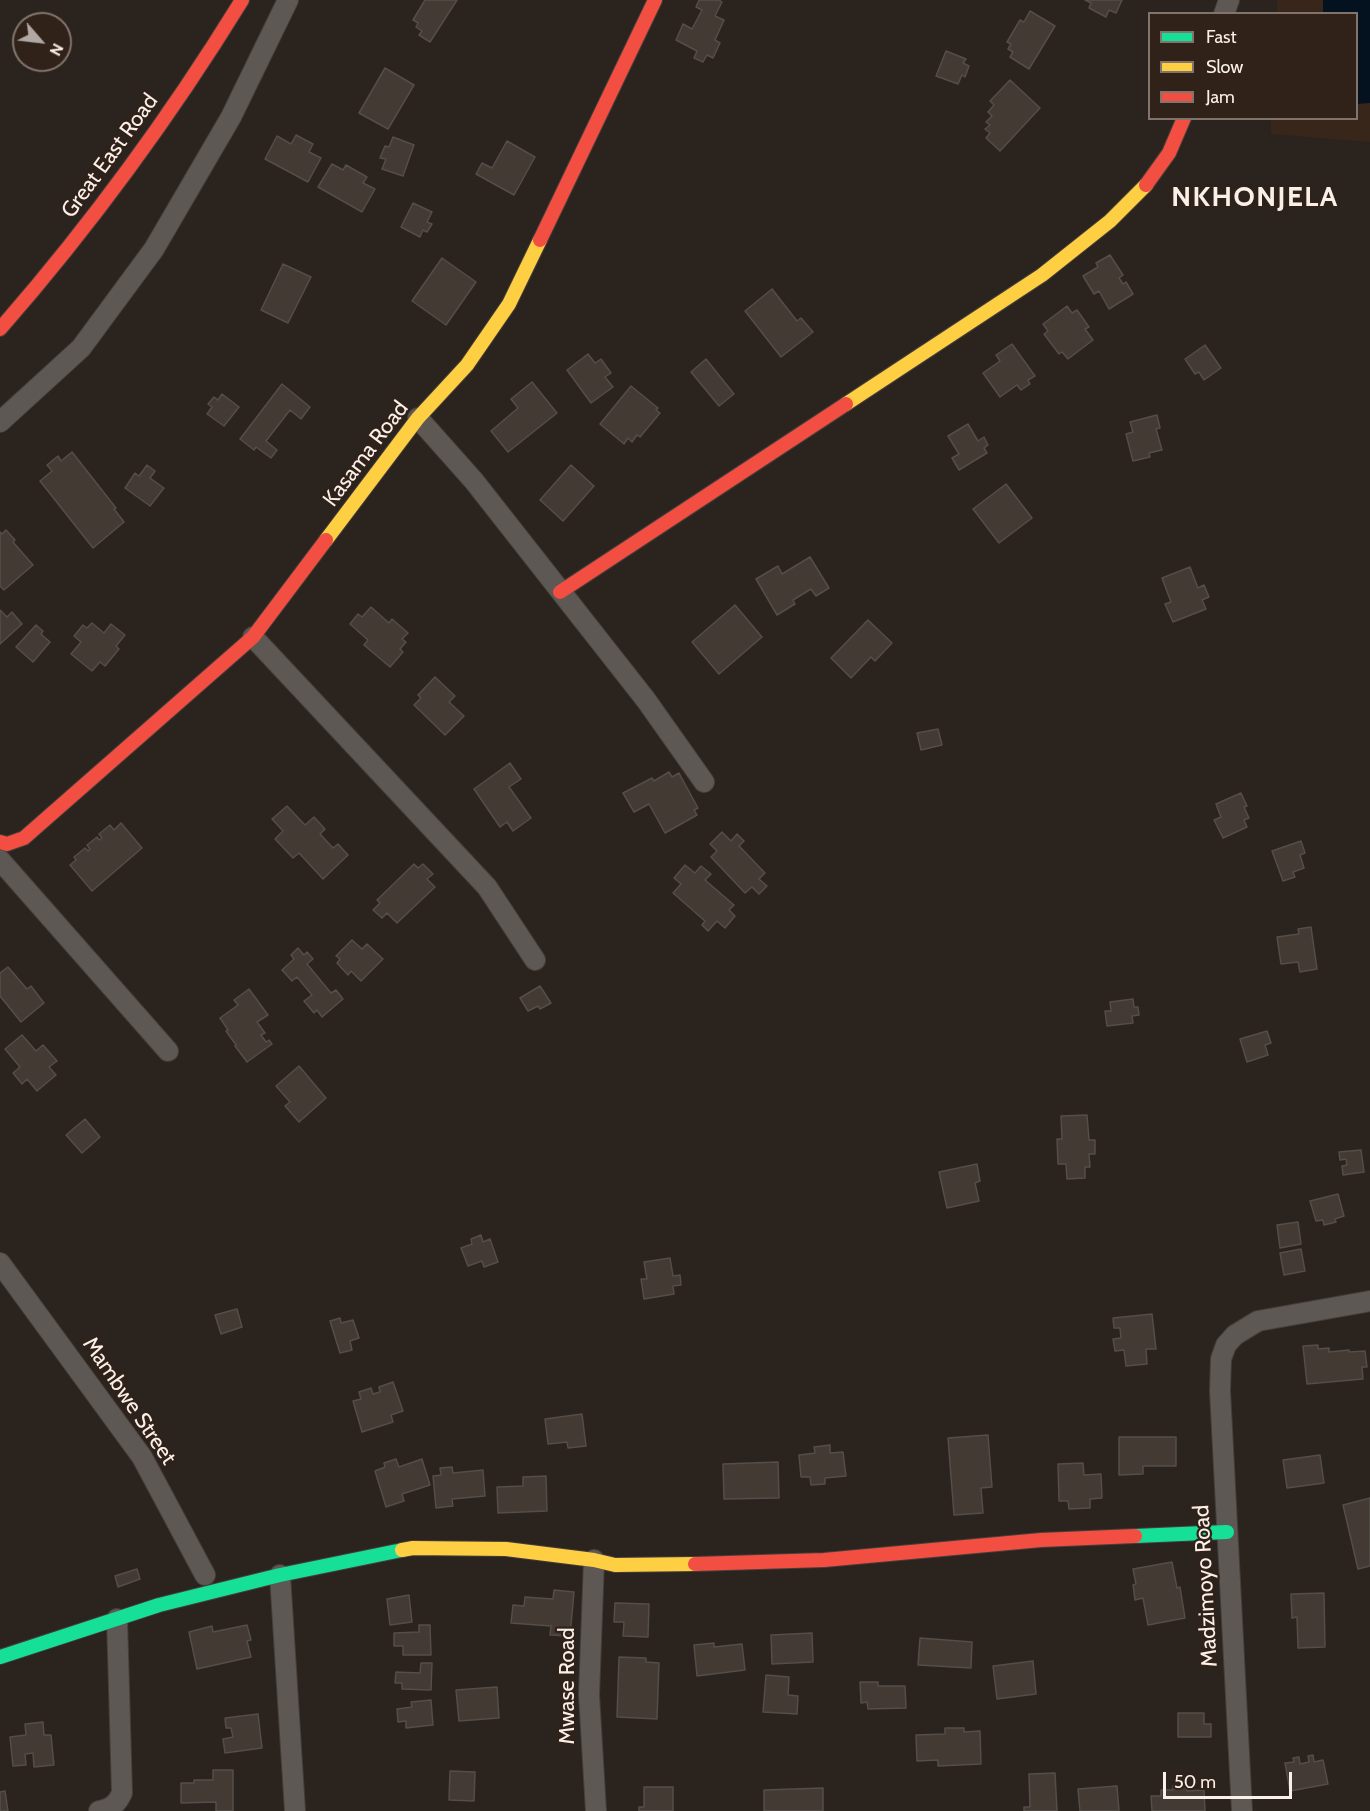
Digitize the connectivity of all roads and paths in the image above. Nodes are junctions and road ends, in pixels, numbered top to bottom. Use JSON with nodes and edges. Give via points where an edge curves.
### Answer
{"nodes":[{"id":1,"x":242,"y":0,"type":"edge"},
{"id":2,"x":288,"y":0,"type":"edge"},
{"id":3,"x":655,"y":0,"type":"edge"},
{"id":4,"x":1183,"y":120,"type":"edge"},
{"id":5,"x":0,"y":329,"type":"edge"},
{"id":6,"x":418,"y":418,"type":"junction"},
{"id":7,"x":0,"y":422,"type":"edge"},
{"id":8,"x":560,"y":592,"type":"junction"},
{"id":9,"x":253,"y":637,"type":"junction"},
{"id":10,"x":704,"y":782,"type":"dead end"},
{"id":11,"x":0,"y":842,"type":"edge"},
{"id":12,"x":0,"y":860,"type":"edge"},
{"id":13,"x":535,"y":960,"type":"dead end"},
{"id":14,"x":168,"y":1052,"type":"dead end"},
{"id":15,"x":0,"y":1263,"type":"edge"},
{"id":16,"x":1370,"y":1300,"type":"edge"},
{"id":17,"x":1227,"y":1532,"type":"junction"},
{"id":18,"x":594,"y":1560,"type":"junction"},
{"id":19,"x":205,"y":1575,"type":"dead end"},
{"id":20,"x":280,"y":1575,"type":"junction"},
{"id":21,"x":117,"y":1619,"type":"junction"},
{"id":22,"x":0,"y":1657,"type":"edge"},
{"id":23,"x":99,"y":1811,"type":"edge"},
{"id":24,"x":295,"y":1811,"type":"edge"},
{"id":25,"x":596,"y":1811,"type":"edge"},
{"id":26,"x":1242,"y":1811,"type":"edge"}],
"edges":[{"from":1,"to":5,"type":"main road","name":"Great East Road","via":[[167,117],[118,184]]},
{"from":2,"to":7,"type":"street","via":[[231,117],[154,249],[81,348]]},
{"from":3,"to":6,"type":"main road","name":"Kasama Road","via":[[508,303],[467,365]]},
{"from":4,"to":8,"type":"main road","via":[[1168,155],[1148,184],[1107,226],[1042,275]]},
{"from":6,"to":8,"type":"street","via":[[474,481]]},
{"from":6,"to":9,"type":"main road","name":"Kasama Road"},
{"from":8,"to":10,"type":"street","via":[[646,700]]},
{"from":9,"to":11,"type":"main road","name":"Kasama Road","via":[[24,838],[7,844]]},
{"from":9,"to":13,"type":"street","via":[[487,887]]},
{"from":12,"to":14,"type":"street"},
{"from":15,"to":19,"type":"street","name":"Mambwe Street","via":[[142,1457]]},
{"from":16,"to":17,"type":"street","name":"Madzimoyo Road","via":[[1258,1321],[1226,1345],[1221,1359],[1220,1391]]},
{"from":17,"to":18,"type":"main road","via":[[1041,1540],[824,1560],[645,1565]]},
{"from":17,"to":26,"type":"street","name":"Madzimoyo Road"},
{"from":18,"to":20,"type":"main road","via":[[506,1549],[413,1548]]},
{"from":18,"to":25,"type":"street","name":"Mwase Road","via":[[589,1695]]},
{"from":20,"to":21,"type":"main road"},
{"from":20,"to":24,"type":"street"},
{"from":21,"to":22,"type":"main road"},
{"from":21,"to":23,"type":"street","via":[[122,1793],[109,1809]]}]}
